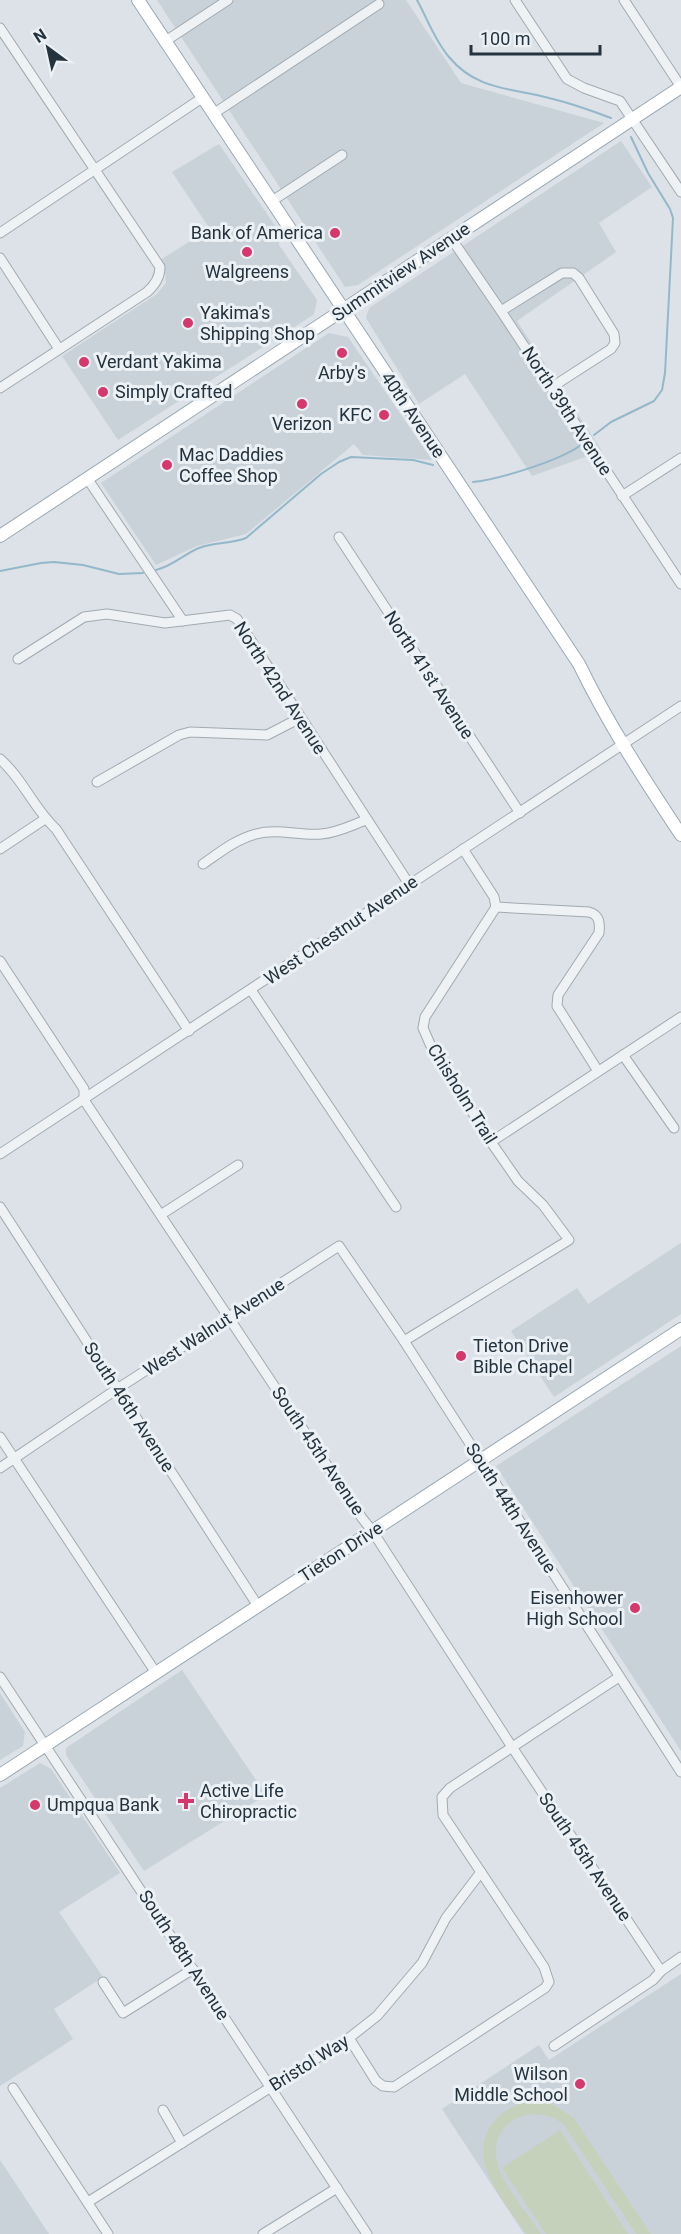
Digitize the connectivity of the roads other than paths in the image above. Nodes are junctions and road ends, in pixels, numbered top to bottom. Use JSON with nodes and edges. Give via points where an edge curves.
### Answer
{"nodes":[{"id":1,"x":138,"y":0,"type":"edge"},
{"id":2,"x":228,"y":0,"type":"edge"},
{"id":3,"x":515,"y":0,"type":"edge"},
{"id":4,"x":624,"y":0,"type":"edge"},
{"id":5,"x":379,"y":4,"type":"dead end"},
{"id":6,"x":0,"y":28,"type":"edge"},
{"id":7,"x":164,"y":42,"type":"junction"},
{"id":8,"x":681,"y":87,"type":"edge"},
{"id":9,"x":202,"y":98,"type":"junction"},
{"id":10,"x":213,"y":114,"type":"junction"},
{"id":11,"x":632,"y":118,"type":"junction"},
{"id":12,"x":342,"y":155,"type":"dead end"},
{"id":13,"x":94,"y":171,"type":"junction"},
{"id":14,"x":681,"y":192,"type":"edge"},
{"id":15,"x":272,"y":201,"type":"junction"},
{"id":16,"x":0,"y":233,"type":"edge"},
{"id":17,"x":452,"y":238,"type":"junction"},
{"id":18,"x":0,"y":258,"type":"edge"},
{"id":19,"x":343,"y":311,"type":"junction"},
{"id":20,"x":501,"y":311,"type":"junction"},
{"id":21,"x":59,"y":350,"type":"junction"},
{"id":22,"x":552,"y":387,"type":"junction"},
{"id":23,"x":0,"y":388,"type":"edge"},
{"id":24,"x":681,"y":458,"type":"edge"},
{"id":25,"x":87,"y":478,"type":"junction"},
{"id":26,"x":622,"y":496,"type":"junction"},
{"id":27,"x":0,"y":536,"type":"edge"},
{"id":28,"x":339,"y":537,"type":"dead end"},
{"id":29,"x":680,"y":582,"type":"edge"},
{"id":30,"x":183,"y":621,"type":"junction"},
{"id":31,"x":18,"y":659,"type":"dead end"},
{"id":32,"x":681,"y":706,"type":"edge"},
{"id":33,"x":300,"y":718,"type":"junction"},
{"id":34,"x":622,"y":745,"type":"junction"},
{"id":35,"x":0,"y":759,"type":"edge"},
{"id":36,"x":97,"y":782,"type":"dead end"},
{"id":37,"x":520,"y":813,"type":"junction"},
{"id":38,"x":45,"y":819,"type":"junction"},
{"id":39,"x":366,"y":820,"type":"junction"},
{"id":40,"x":681,"y":835,"type":"edge"},
{"id":41,"x":0,"y":849,"type":"edge"},
{"id":42,"x":464,"y":849,"type":"junction"},
{"id":43,"x":202,"y":864,"type":"dead end"},
{"id":44,"x":409,"y":884,"type":"junction"},
{"id":45,"x":496,"y":907,"type":"junction"},
{"id":46,"x":0,"y":961,"type":"edge"},
{"id":47,"x":251,"y":990,"type":"junction"},
{"id":48,"x":681,"y":1017,"type":"edge"},
{"id":49,"x":189,"y":1031,"type":"junction"},
{"id":50,"x":623,"y":1055,"type":"junction"},
{"id":51,"x":598,"y":1071,"type":"junction"},
{"id":52,"x":84,"y":1100,"type":"junction"},
{"id":53,"x":674,"y":1128,"type":"dead end"},
{"id":54,"x":491,"y":1142,"type":"junction"},
{"id":55,"x":0,"y":1154,"type":"edge"},
{"id":56,"x":238,"y":1165,"type":"dead end"},
{"id":57,"x":0,"y":1207,"type":"edge"},
{"id":58,"x":396,"y":1207,"type":"dead end"},
{"id":59,"x":162,"y":1214,"type":"junction"},
{"id":60,"x":339,"y":1246,"type":"joint"},
{"id":61,"x":230,"y":1317,"type":"junction"},
{"id":62,"x":681,"y":1329,"type":"edge"},
{"id":63,"x":404,"y":1341,"type":"junction"},
{"id":64,"x":117,"y":1389,"type":"junction"},
{"id":65,"x":0,"y":1437,"type":"edge"},
{"id":66,"x":14,"y":1458,"type":"junction"},
{"id":67,"x":480,"y":1461,"type":"junction"},
{"id":68,"x":0,"y":1468,"type":"edge"},
{"id":69,"x":373,"y":1532,"type":"junction"},
{"id":70,"x":258,"y":1606,"type":"junction"},
{"id":71,"x":156,"y":1673,"type":"junction"},
{"id":72,"x":0,"y":1677,"type":"edge"},
{"id":73,"x":619,"y":1677,"type":"junction"},
{"id":74,"x":46,"y":1746,"type":"junction"},
{"id":75,"x":512,"y":1747,"type":"junction"},
{"id":76,"x":681,"y":1772,"type":"edge"},
{"id":77,"x":0,"y":1775,"type":"edge"},
{"id":78,"x":481,"y":1872,"type":"junction"},
{"id":79,"x":681,"y":1957,"type":"edge"},
{"id":80,"x":193,"y":1969,"type":"junction"},
{"id":81,"x":661,"y":1971,"type":"junction"},
{"id":82,"x":104,"y":1982,"type":"dead end"},
{"id":83,"x":349,"y":2038,"type":"junction"},
{"id":84,"x":554,"y":2046,"type":"dead end"},
{"id":85,"x":271,"y":2087,"type":"junction"},
{"id":86,"x":13,"y":2088,"type":"dead end"},
{"id":87,"x":163,"y":2110,"type":"dead end"},
{"id":88,"x":182,"y":2143,"type":"junction"},
{"id":89,"x":337,"y":2188,"type":"junction"},
{"id":90,"x":88,"y":2202,"type":"junction"},
{"id":91,"x":108,"y":2234,"type":"edge"},
{"id":92,"x":263,"y":2234,"type":"edge"},
{"id":93,"x":367,"y":2234,"type":"edge"}],
"edges":[{"from":1,"to":7,"type":"main road","name":"40th Avenue"},
{"from":2,"to":7,"type":"street"},
{"from":3,"to":11,"type":"street","via":[[567,79],[620,100]]},
{"from":4,"to":8,"type":"street"},
{"from":5,"to":10,"type":"street"},
{"from":6,"to":13,"type":"street"},
{"from":7,"to":9,"type":"main road","name":"40th Avenue"},
{"from":8,"to":11,"type":"main road","name":"Summitview Avenue"},
{"from":9,"to":10,"type":"main road","name":"40th Avenue"},
{"from":9,"to":13,"type":"street"},
{"from":10,"to":15,"type":"main road","name":"40th Avenue"},
{"from":11,"to":14,"type":"street"},
{"from":11,"to":17,"type":"main road","name":"Summitview Avenue"},
{"from":12,"to":15,"type":"street"},
{"from":13,"to":16,"type":"street"},
{"from":13,"to":21,"type":"street","via":[[159,267],[157,283]]},
{"from":15,"to":19,"type":"main road","name":"40th Avenue"},
{"from":17,"to":19,"type":"main road","name":"Summitview Avenue"},
{"from":17,"to":20,"type":"street","name":"North 39th Avenue"},
{"from":18,"to":21,"type":"street"},
{"from":19,"to":25,"type":"main road","name":"Summitview Avenue"},
{"from":19,"to":34,"type":"main road","name":"40th Avenue","via":[[579,664]]},
{"from":20,"to":22,"type":"street","name":"North 39th Avenue"},
{"from":20,"to":22,"type":"street","via":[[562,273],[573,273],[579,278],[614,334],[615,343]]},
{"from":21,"to":23,"type":"street"},
{"from":22,"to":26,"type":"street","name":"North 39th Avenue"},
{"from":24,"to":26,"type":"street"},
{"from":25,"to":27,"type":"main road","name":"Summitview Avenue"},
{"from":25,"to":30,"type":"street"},
{"from":26,"to":29,"type":"street","name":"North 39th Avenue"},
{"from":28,"to":37,"type":"street","name":"North 41st Avenue"},
{"from":30,"to":31,"type":"street","via":[[165,623],[107,614],[84,617]]},
{"from":30,"to":33,"type":"street","name":"North 42nd Avenue","via":[[230,615],[237,619]]},
{"from":32,"to":34,"type":"street","name":"West Chestnut Avenue"},
{"from":33,"to":36,"type":"street","via":[[267,735],[179,735]]},
{"from":33,"to":39,"type":"street","name":"North 42nd Avenue"},
{"from":34,"to":37,"type":"street","name":"West Chestnut Avenue"},
{"from":34,"to":40,"type":"main road","name":"40th Avenue"},
{"from":35,"to":38,"type":"street"},
{"from":37,"to":42,"type":"street","name":"West Chestnut Avenue"},
{"from":38,"to":41,"type":"street"},
{"from":38,"to":49,"type":"street","via":[[56,829]]},
{"from":39,"to":43,"type":"street","via":[[321,834],[256,834],[239,840]]},
{"from":39,"to":44,"type":"street","name":"North 42nd Avenue"},
{"from":42,"to":44,"type":"street","name":"West Chestnut Avenue"},
{"from":42,"to":45,"type":"street","via":[[494,897]]},
{"from":44,"to":47,"type":"street","name":"West Chestnut Avenue"},
{"from":45,"to":51,"type":"street","via":[[589,912],[597,917],[599,933],[558,995],[557,1005]]},
{"from":45,"to":54,"type":"street","name":"Chisholm Trail","via":[[425,1017],[423,1028]]},
{"from":46,"to":52,"type":"street","name":"South 45th Avenue","via":[[84,1089]]},
{"from":47,"to":49,"type":"street","name":"West Chestnut Avenue"},
{"from":47,"to":58,"type":"street"},
{"from":48,"to":50,"type":"street"},
{"from":49,"to":52,"type":"street","name":"West Chestnut Avenue"},
{"from":50,"to":51,"type":"street"},
{"from":50,"to":53,"type":"street"},
{"from":51,"to":54,"type":"street"},
{"from":52,"to":55,"type":"street","name":"West Chestnut Avenue"},
{"from":52,"to":59,"type":"street","name":"South 45th Avenue"},
{"from":54,"to":63,"type":"street","name":"Chisholm Trail","via":[[518,1181],[543,1205],[569,1240]]},
{"from":56,"to":59,"type":"street"},
{"from":57,"to":64,"type":"street","name":"South 46th Avenue"},
{"from":59,"to":61,"type":"street","name":"South 45th Avenue"},
{"from":60,"to":61,"type":"street","name":"West Walnut Avenue"},
{"from":60,"to":63,"type":"street","name":"South 44th Avenue"},
{"from":61,"to":64,"type":"street","name":"West Walnut Avenue"},
{"from":61,"to":69,"type":"street","name":"South 45th Avenue"},
{"from":62,"to":67,"type":"main road","name":"Tieton Drive"},
{"from":63,"to":67,"type":"street","name":"South 44th Avenue"},
{"from":64,"to":66,"type":"street","name":"West Walnut Avenue"},
{"from":64,"to":70,"type":"street","name":"South 46th Avenue"},
{"from":65,"to":66,"type":"street"},
{"from":66,"to":68,"type":"street","name":"West Walnut Avenue"},
{"from":66,"to":71,"type":"street"},
{"from":67,"to":69,"type":"main road","name":"Tieton Drive"},
{"from":67,"to":73,"type":"street","name":"South 44th Avenue"},
{"from":69,"to":70,"type":"main road","name":"Tieton Drive"},
{"from":69,"to":75,"type":"street","name":"South 45th Avenue"},
{"from":70,"to":71,"type":"main road","name":"Tieton Drive"},
{"from":71,"to":74,"type":"main road","name":"Tieton Drive"},
{"from":72,"to":74,"type":"street","name":"South 48th Avenue"},
{"from":73,"to":75,"type":"street"},
{"from":73,"to":76,"type":"street","name":"South 44th Avenue"},
{"from":74,"to":77,"type":"main road","name":"Tieton Drive"},
{"from":74,"to":80,"type":"street","name":"South 48th Avenue"},
{"from":75,"to":78,"type":"street","via":[[442,1797],[443,1815]]},
{"from":75,"to":81,"type":"street","name":"South 45th Avenue"},
{"from":78,"to":83,"type":"street","name":"Bristol Way","via":[[446,1918],[422,1963],[377,2016]]},
{"from":78,"to":83,"type":"street","via":[[544,1967],[549,1982],[537,1994],[394,2087],[376,2081]]},
{"from":79,"to":81,"type":"street"},
{"from":80,"to":82,"type":"street","via":[[123,2013]]},
{"from":80,"to":85,"type":"street","name":"South 48th Avenue"},
{"from":81,"to":84,"type":"street"},
{"from":83,"to":85,"type":"street","name":"Bristol Way"},
{"from":85,"to":88,"type":"street","name":"Bristol Way"},
{"from":85,"to":89,"type":"street","name":"South 48th Avenue"},
{"from":86,"to":90,"type":"street"},
{"from":87,"to":88,"type":"street"},
{"from":88,"to":90,"type":"street","name":"Bristol Way"},
{"from":89,"to":92,"type":"street"},
{"from":89,"to":93,"type":"street","name":"South 48th Avenue"},
{"from":90,"to":91,"type":"street"}]}
